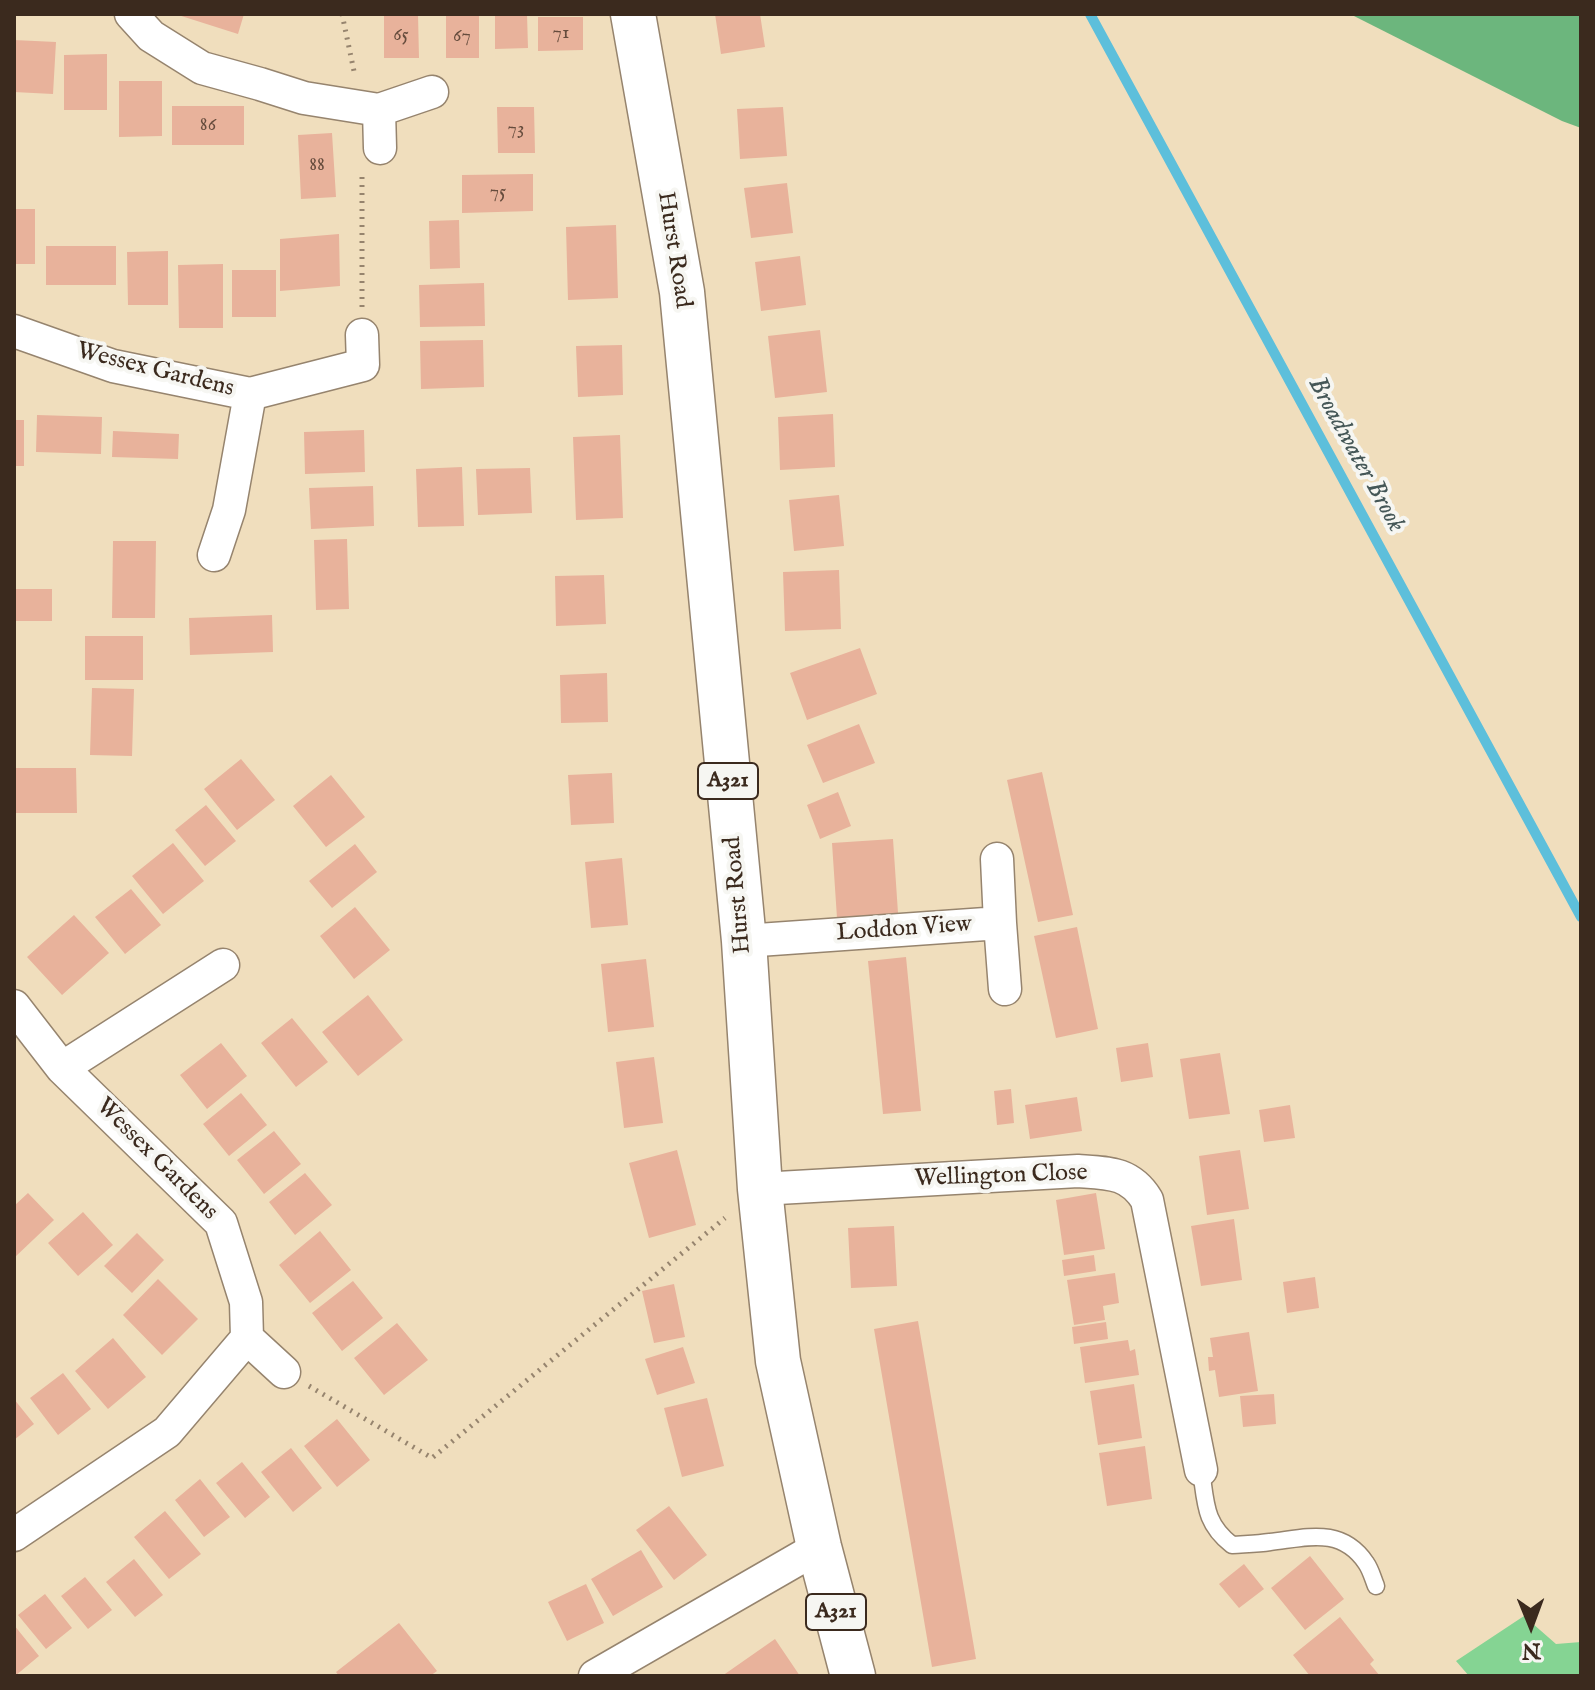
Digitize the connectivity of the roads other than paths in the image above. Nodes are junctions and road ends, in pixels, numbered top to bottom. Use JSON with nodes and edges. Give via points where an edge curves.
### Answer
{"nodes":[{"id":1,"x":131,"y":14,"type":"edge"},
{"id":2,"x":633,"y":14,"type":"edge"},
{"id":3,"x":432,"y":92,"type":"dead end"},
{"id":4,"x":370,"y":109,"type":"junction"},
{"id":5,"x":371,"y":158,"type":"road end"},
{"id":6,"x":14,"y":331,"type":"edge"},
{"id":7,"x":362,"y":335,"type":"road end"},
{"id":8,"x":250,"y":394,"type":"junction"},
{"id":9,"x":214,"y":555,"type":"dead end"},
{"id":10,"x":997,"y":859,"type":"dead end"},
{"id":11,"x":1000,"y":923,"type":"junction"},
{"id":12,"x":744,"y":941,"type":"junction"},
{"id":13,"x":223,"y":965,"type":"dead end"},
{"id":14,"x":1005,"y":989,"type":"dead end"},
{"id":15,"x":14,"y":1006,"type":"edge"},
{"id":16,"x":62,"y":1068,"type":"junction"},
{"id":17,"x":760,"y":1189,"type":"junction"},
{"id":18,"x":247,"y":1338,"type":"junction"},
{"id":19,"x":284,"y":1372,"type":"road end"},
{"id":20,"x":1201,"y":1470,"type":"joint"},
{"id":21,"x":14,"y":1535,"type":"edge"},
{"id":22,"x":819,"y":1547,"type":"junction"},
{"id":23,"x":1376,"y":1586,"type":"dead end"},
{"id":24,"x":595,"y":1676,"type":"edge"},
{"id":25,"x":853,"y":1676,"type":"edge"}],
"edges":[{"from":1,"to":4,"type":"street","via":[[151,36],[202,68],[304,98]]},
{"from":2,"to":12,"type":"main road","name":"Hurst Road","number":"A321","via":[[682,292]]},
{"from":3,"to":4,"type":"street"},
{"from":4,"to":5,"type":"street"},
{"from":6,"to":8,"type":"street","name":"Wessex Gardens","via":[[113,366]]},
{"from":7,"to":8,"type":"street","name":"Wessex Gardens","via":[[363,365]]},
{"from":8,"to":9,"type":"street","name":"Wessex Gardens","via":[[241,513]]},
{"from":10,"to":11,"type":"street","name":"Loddon View"},
{"from":11,"to":12,"type":"street","name":"Loddon View"},
{"from":11,"to":14,"type":"street"},
{"from":12,"to":17,"type":"main road","name":"Hurst Road","number":"A321"},
{"from":13,"to":16,"type":"street"},
{"from":15,"to":16,"type":"street","name":"Wessex Gardens"},
{"from":16,"to":18,"type":"street","name":"Wessex Gardens","via":[[221,1223],[246,1302]]},
{"from":17,"to":20,"type":"street","name":"Wellington Close","via":[[1078,1171],[1124,1177],[1140,1187],[1147,1200]]},
{"from":17,"to":22,"type":"main road","name":"Hurst Road","number":"A321","via":[[778,1361]]},
{"from":18,"to":19,"type":"street"},
{"from":18,"to":21,"type":"street","via":[[167,1432]]},
{"from":20,"to":23,"type":"lane","via":[[1208,1515],[1218,1534],[1232,1545],[1334,1538],[1353,1548]]},
{"from":22,"to":24,"type":"street"},
{"from":22,"to":25,"type":"main road","name":"Hurst Road","number":"A321"}]}
